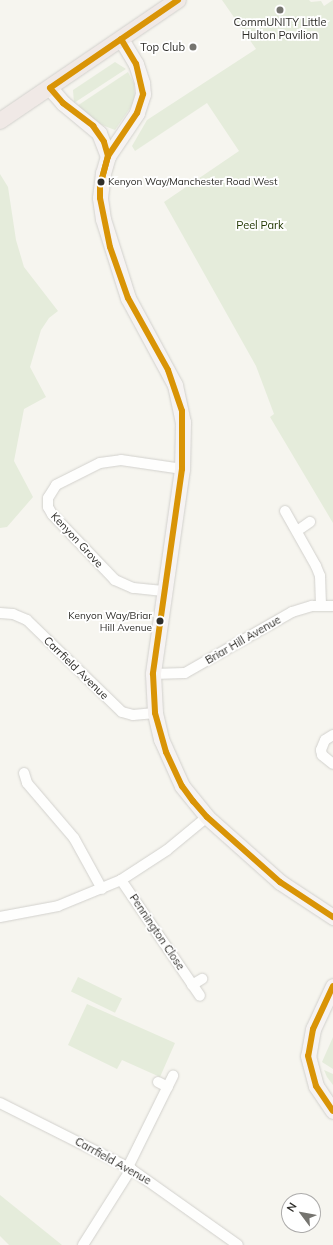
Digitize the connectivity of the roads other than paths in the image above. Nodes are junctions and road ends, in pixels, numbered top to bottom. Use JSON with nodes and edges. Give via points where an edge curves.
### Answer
{"nodes":[{"id":1,"x":178,"y":0,"type":"edge"},
{"id":2,"x":121,"y":39,"type":"junction"},
{"id":3,"x":50,"y":88,"type":"junction"},
{"id":4,"x":0,"y":121,"type":"edge"},
{"id":5,"x":108,"y":156,"type":"junction"},
{"id":6,"x":182,"y":469,"type":"junction"},
{"id":7,"x":285,"y":511,"type":"dead end"},
{"id":8,"x":310,"y":522,"type":"dead end"},
{"id":9,"x":297,"y":531,"type":"junction"},
{"id":10,"x":163,"y":591,"type":"junction"},
{"id":11,"x":321,"y":605,"type":"junction"},
{"id":12,"x":333,"y":606,"type":"edge"},
{"id":13,"x":0,"y":613,"type":"edge"},
{"id":14,"x":153,"y":674,"type":"junction"},
{"id":15,"x":155,"y":713,"type":"junction"},
{"id":16,"x":333,"y":735,"type":"edge"},
{"id":17,"x":333,"y":764,"type":"edge"},
{"id":18,"x":24,"y":773,"type":"dead end"},
{"id":19,"x":207,"y":817,"type":"junction"},
{"id":20,"x":121,"y":880,"type":"junction"},
{"id":21,"x":102,"y":889,"type":"junction"},
{"id":22,"x":333,"y":917,"type":"edge"},
{"id":23,"x":0,"y":918,"type":"edge"},
{"id":24,"x":202,"y":979,"type":"dead end"},
{"id":25,"x":192,"y":985,"type":"junction"},
{"id":26,"x":333,"y":986,"type":"edge"},
{"id":27,"x":200,"y":996,"type":"dead end"},
{"id":28,"x":173,"y":1076,"type":"dead end"},
{"id":29,"x":158,"y":1082,"type":"dead end"},
{"id":30,"x":168,"y":1087,"type":"junction"},
{"id":31,"x":0,"y":1103,"type":"edge"},
{"id":32,"x":333,"y":1111,"type":"edge"},
{"id":33,"x":129,"y":1168,"type":"junction"},
{"id":34,"x":83,"y":1245,"type":"edge"},
{"id":35,"x":238,"y":1245,"type":"edge"}],
"edges":[{"from":1,"to":2,"type":"main road"},
{"from":2,"to":3,"type":"main road"},
{"from":2,"to":5,"type":"street","via":[[136,64],[143,94],[133,120]]},
{"from":3,"to":4,"type":"main road"},
{"from":3,"to":5,"type":"street","via":[[63,103],[99,132]]},
{"from":5,"to":6,"type":"street","via":[[100,186],[103,219],[128,298],[175,385],[183,422]]},
{"from":6,"to":10,"type":"street"},
{"from":6,"to":10,"type":"street","name":"Kenyon Grove","via":[[121,460],[100,463],[56,485],[48,498],[48,507],[52,514],[115,580],[133,588]]},
{"from":7,"to":9,"type":"street"},
{"from":8,"to":9,"type":"street"},
{"from":9,"to":11,"type":"street","via":[[320,576]]},
{"from":10,"to":14,"type":"street"},
{"from":11,"to":12,"type":"street","name":"Briar Hill Avenue"},
{"from":11,"to":14,"type":"street","name":"Briar Hill Avenue","via":[[292,612],[185,673]]},
{"from":13,"to":15,"type":"street","name":"Carrfield Avenue","via":[[13,614],[26,620],[122,712],[133,715]]},
{"from":14,"to":15,"type":"street"},
{"from":15,"to":19,"type":"street","via":[[161,739],[174,770],[189,796]]},
{"from":16,"to":17,"type":"street","via":[[325,740],[321,750],[322,755]]},
{"from":18,"to":21,"type":"street","via":[[27,782],[74,838]]},
{"from":19,"to":20,"type":"street","via":[[167,850]]},
{"from":19,"to":22,"type":"street","via":[[280,882]]},
{"from":20,"to":21,"type":"street"},
{"from":20,"to":25,"type":"street","name":"Pennington Close"},
{"from":21,"to":23,"type":"street","via":[[58,906]]},
{"from":24,"to":25,"type":"street"},
{"from":25,"to":27,"type":"street","name":"Pennington Close"},
{"from":26,"to":32,"type":"street","via":[[313,1029],[308,1056],[314,1081]]},
{"from":28,"to":30,"type":"street"},
{"from":29,"to":30,"type":"street"},
{"from":30,"to":33,"type":"street"},
{"from":31,"to":33,"type":"street","name":"Carrfield Avenue"},
{"from":33,"to":34,"type":"street"},
{"from":33,"to":35,"type":"street","name":"Carrfield Avenue"}]}
